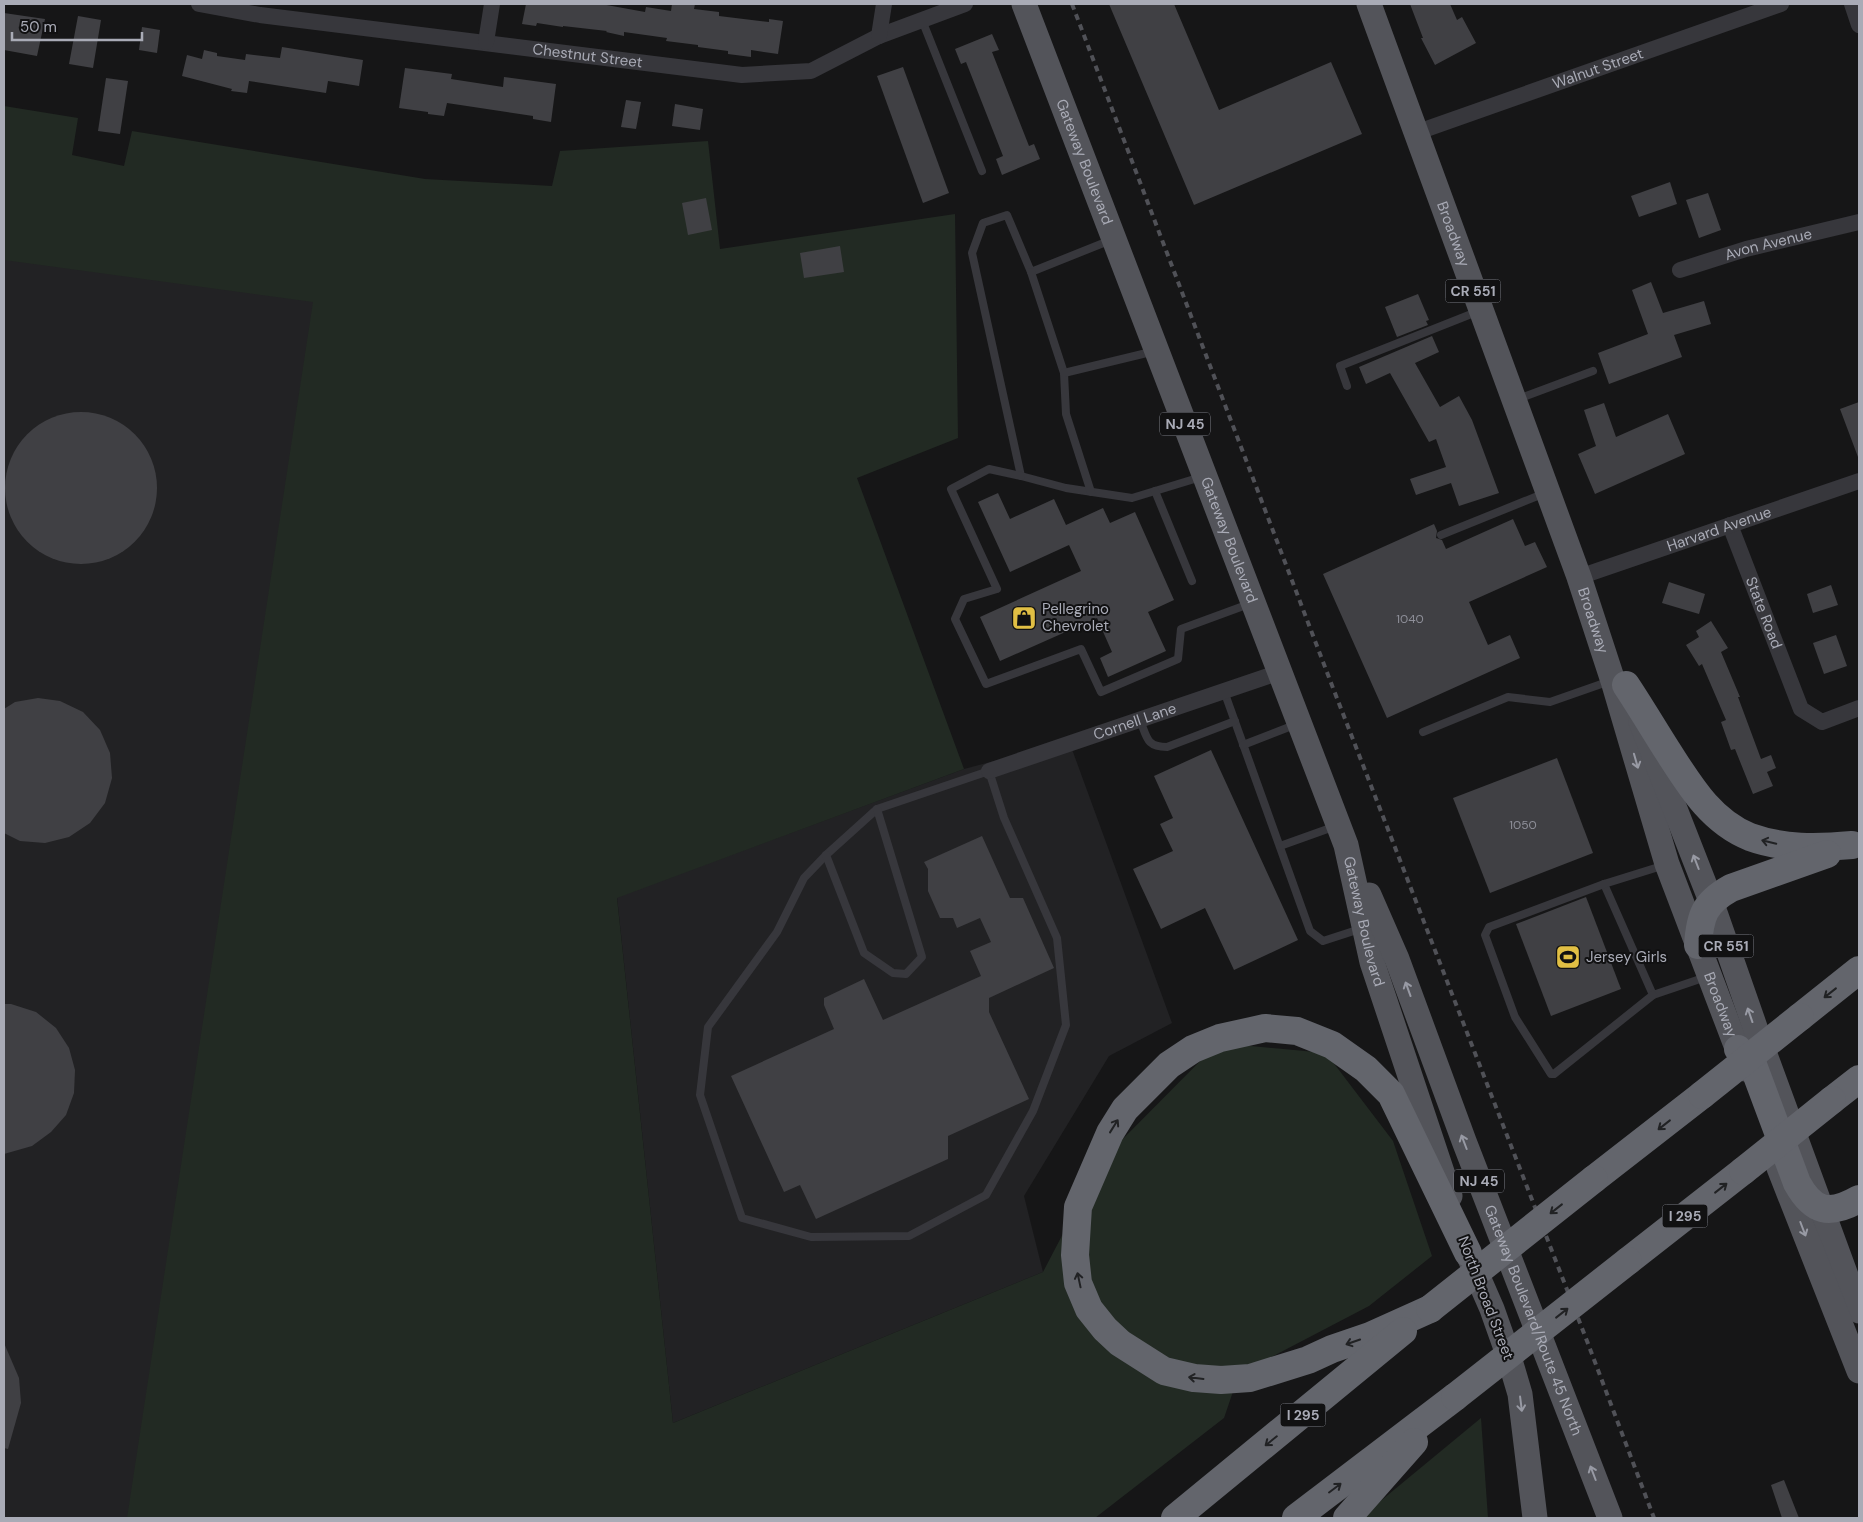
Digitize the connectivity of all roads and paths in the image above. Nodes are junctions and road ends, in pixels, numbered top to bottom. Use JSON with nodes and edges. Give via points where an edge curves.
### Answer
{"nodes":[{"id":1,"x":200,"y":4,"type":"edge"},
{"id":2,"x":492,"y":4,"type":"edge"},
{"id":3,"x":884,"y":4,"type":"edge"},
{"id":4,"x":965,"y":4,"type":"edge"},
{"id":5,"x":1024,"y":4,"type":"edge"},
{"id":6,"x":1369,"y":4,"type":"edge"},
{"id":7,"x":1781,"y":4,"type":"edge"},
{"id":8,"x":1852,"y":4,"type":"edge"},
{"id":9,"x":261,"y":10,"type":"edge"},
{"id":10,"x":922,"y":20,"type":"junction"},
{"id":11,"x":1859,"y":26,"type":"edge"},
{"id":12,"x":879,"y":36,"type":"junction"},
{"id":13,"x":486,"y":42,"type":"junction"},
{"id":14,"x":1415,"y":133,"type":"junction"},
{"id":15,"x":982,"y":171,"type":"dead end"},
{"id":16,"x":1859,"y":222,"type":"edge"},
{"id":17,"x":1114,"y":238,"type":"junction"},
{"id":18,"x":1680,"y":270,"type":"dead end"},
{"id":19,"x":1032,"y":272,"type":"junction"},
{"id":20,"x":1480,"y":310,"type":"junction"},
{"id":21,"x":1157,"y":350,"type":"junction"},
{"id":22,"x":1593,"y":371,"type":"dead end"},
{"id":23,"x":1064,"y":373,"type":"junction"},
{"id":24,"x":1347,"y":386,"type":"dead end"},
{"id":25,"x":1513,"y":400,"type":"junction"},
{"id":26,"x":1021,"y":476,"type":"junction"},
{"id":27,"x":1205,"y":476,"type":"junction"},
{"id":28,"x":1859,"y":481,"type":"edge"},
{"id":29,"x":1155,"y":491,"type":"junction"},
{"id":30,"x":1091,"y":492,"type":"junction"},
{"id":31,"x":1547,"y":492,"type":"junction"},
{"id":32,"x":1730,"y":526,"type":"junction"},
{"id":33,"x":1441,"y":535,"type":"dead end"},
{"id":34,"x":1579,"y":578,"type":"junction"},
{"id":35,"x":1192,"y":581,"type":"dead end"},
{"id":36,"x":1253,"y":603,"type":"junction"},
{"id":37,"x":1280,"y":672,"type":"junction"},
{"id":38,"x":1621,"y":681,"type":"junction"},
{"id":39,"x":1224,"y":691,"type":"junction"},
{"id":40,"x":1859,"y":708,"type":"edge"},
{"id":41,"x":1140,"y":720,"type":"junction"},
{"id":42,"x":1235,"y":721,"type":"junction"},
{"id":43,"x":1300,"y":723,"type":"junction"},
{"id":44,"x":1423,"y":732,"type":"dead end"},
{"id":45,"x":1243,"y":745,"type":"junction"},
{"id":46,"x":989,"y":771,"type":"junction"},
{"id":47,"x":877,"y":809,"type":"junction"},
{"id":48,"x":1342,"y":835,"type":"junction"},
{"id":49,"x":1856,"y":844,"type":"edge"},
{"id":50,"x":1280,"y":846,"type":"junction"},
{"id":51,"x":826,"y":855,"type":"junction"},
{"id":52,"x":1667,"y":864,"type":"junction"},
{"id":53,"x":1604,"y":884,"type":"junction"},
{"id":54,"x":1711,"y":901,"type":"junction"},
{"id":55,"x":1365,"y":928,"type":"junction"},
{"id":56,"x":1698,"y":945,"type":"junction"},
{"id":57,"x":1859,"y":970,"type":"edge"},
{"id":58,"x":1708,"y":976,"type":"junction"},
{"id":59,"x":1653,"y":995,"type":"junction"},
{"id":60,"x":1738,"y":1049,"type":"junction"},
{"id":61,"x":1859,"y":1079,"type":"edge"},
{"id":62,"x":1413,"y":1084,"type":"joint"},
{"id":63,"x":1859,"y":1199,"type":"edge"},
{"id":64,"x":1821,"y":1208,"type":"junction"},
{"id":65,"x":1468,"y":1254,"type":"junction"},
{"id":66,"x":1430,"y":1309,"type":"junction"},
{"id":67,"x":1859,"y":1311,"type":"edge"},
{"id":68,"x":1859,"y":1371,"type":"edge"},
{"id":69,"x":1455,"y":1396,"type":"junction"},
{"id":70,"x":1175,"y":1518,"type":"edge"},
{"id":71,"x":1296,"y":1518,"type":"edge"},
{"id":72,"x":1347,"y":1518,"type":"edge"},
{"id":73,"x":1535,"y":1518,"type":"edge"},
{"id":74,"x":1610,"y":1518,"type":"edge"}],
"edges":[{"from":1,"to":9,"type":"street","name":"Chestnut Street"},
{"from":2,"to":13,"type":"street"},
{"from":3,"to":12,"type":"street"},
{"from":4,"to":10,"type":"street","name":"Chestnut Street"},
{"from":5,"to":17,"type":"main road","name":"Gateway Boulevard","number":"NJ 45"},
{"from":6,"to":14,"type":"main road","name":"Broadway","number":"CR 551"},
{"from":7,"to":14,"type":"street","name":"Walnut Street"},
{"from":8,"to":11,"type":"street"},
{"from":9,"to":13,"type":"street","name":"Chestnut Street"},
{"from":10,"to":12,"type":"street","name":"Chestnut Street"},
{"from":10,"to":15,"type":"lane"},
{"from":12,"to":13,"type":"street","name":"Chestnut Street","via":[[811,71],[742,75]]},
{"from":14,"to":20,"type":"main road","name":"Broadway","number":"CR 551"},
{"from":16,"to":18,"type":"street","name":"Avon Avenue","via":[[1746,249]]},
{"from":17,"to":19,"type":"lane"},
{"from":17,"to":21,"type":"main road","name":"Gateway Boulevard","number":"NJ 45"},
{"from":19,"to":23,"type":"lane"},
{"from":19,"to":26,"type":"lane","via":[[1007,215],[983,223],[972,254]]},
{"from":20,"to":24,"type":"lane","via":[[1340,366]]},
{"from":20,"to":25,"type":"main road","name":"Broadway","number":"CR 551"},
{"from":21,"to":23,"type":"lane"},
{"from":21,"to":27,"type":"main road","name":"Gateway Boulevard","number":"NJ 45"},
{"from":22,"to":25,"type":"lane"},
{"from":23,"to":30,"type":"lane","via":[[1066,414]]},
{"from":25,"to":31,"type":"main road","name":"Broadway","number":"CR 551"},
{"from":26,"to":30,"type":"lane"},
{"from":26,"to":36,"type":"lane","via":[[989,469],[951,489],[997,589],[964,599],[955,619],[986,684],[1081,649],[1102,692],[1178,659],[1181,629]]},
{"from":27,"to":29,"type":"lane"},
{"from":27,"to":36,"type":"main road","name":"Gateway Boulevard","number":"NJ 45"},
{"from":28,"to":32,"type":"street","name":"Harvard Avenue"},
{"from":29,"to":30,"type":"lane","via":[[1132,498]]},
{"from":29,"to":35,"type":"lane"},
{"from":31,"to":33,"type":"lane"},
{"from":31,"to":34,"type":"main road","name":"Broadway","number":"CR 551"},
{"from":32,"to":34,"type":"street","name":"Harvard Avenue"},
{"from":32,"to":40,"type":"street","name":"State Road","via":[[1801,709],[1822,722]]},
{"from":34,"to":38,"type":"main road","name":"Broadway","number":"CR 551"},
{"from":36,"to":37,"type":"main road","name":"Gateway Boulevard","number":"NJ 45"},
{"from":37,"to":39,"type":"street","name":"Cornell Lane"},
{"from":37,"to":43,"type":"main road","name":"Gateway Boulevard","number":"NJ 45"},
{"from":38,"to":44,"type":"lane","via":[[1550,702],[1508,697]]},
{"from":49,"to":38,"type":"highway","one_way":true,"via":[[1824,848],[1784,845],[1750,837],[1729,825],[1712,812],[1694,791]]},
{"from":38,"to":52,"type":"main road","name":"Broadway","number":"CR 551","one_way":true},
{"from":54,"to":38,"type":"main road","name":"Broadway","number":"CR 551","one_way":true},
{"from":39,"to":41,"type":"street","name":"Cornell Lane"},
{"from":39,"to":42,"type":"lane"},
{"from":41,"to":42,"type":"lane","via":[[1149,743],[1156,747],[1167,747]]},
{"from":41,"to":46,"type":"street","name":"Cornell Lane"},
{"from":42,"to":45,"type":"lane"},
{"from":43,"to":45,"type":"lane"},
{"from":43,"to":48,"type":"main road","name":"Gateway Boulevard","number":"NJ 45"},
{"from":45,"to":50,"type":"lane"},
{"from":46,"to":47,"type":"lane"},
{"from":46,"to":51,"type":"lane","via":[[1004,818],[1056,938],[1066,1025],[1033,1111],[986,1195],[909,1236],[811,1237],[742,1218],[700,1095],[708,1027],[778,932],[804,878]]},
{"from":47,"to":51,"type":"lane"},
{"from":47,"to":51,"type":"lane","via":[[922,956],[906,974],[893,973],[864,953]]},
{"from":48,"to":50,"type":"lane"},
{"from":48,"to":55,"type":"main road","name":"Gateway Boulevard","number":"NJ 45"},
{"from":74,"to":48,"type":"main road","name":"Gateway Boulevard/Route 45 North","number":"NJ 45","one_way":true,"via":[[1397,959]]},
{"from":49,"to":54,"type":"highway","via":[[1730,888]]},
{"from":50,"to":55,"type":"lane","via":[[1310,931],[1315,936],[1323,941]]},
{"from":52,"to":53,"type":"lane"},
{"from":52,"to":56,"type":"main road","name":"Broadway","number":"CR 551"},
{"from":53,"to":59,"type":"lane"},
{"from":53,"to":59,"type":"lane","via":[[1489,927],[1486,931],[1515,1017],[1548,1072],[1554,1074]]},
{"from":54,"to":56,"type":"highway","via":[[1701,919]]},
{"from":64,"to":54,"type":"main road","name":"Broadway","number":"CR 551","one_way":true},
{"from":55,"to":62,"type":"main road","name":"Gateway Boulevard","number":"NJ 45","via":[[1372,962]]},
{"from":56,"to":58,"type":"main road","name":"Broadway","number":"CR 551"},
{"from":57,"to":66,"type":"highway","number":"I 295","one_way":true,"bridge":true},
{"from":58,"to":59,"type":"lane"},
{"from":58,"to":60,"type":"main road","name":"Broadway","number":"CR 551"},
{"from":60,"to":64,"type":"highway","via":[[1753,1065],[1797,1182],[1806,1198]]},
{"from":60,"to":68,"type":"main road","name":"Broadway","number":"CR 551","one_way":true,"via":[[1772,1151]]},
{"from":69,"to":61,"type":"highway","number":"I 295","one_way":true,"bridge":true},
{"from":62,"to":65,"type":"main road","name":"North Broad Street","number":"NJ 45"},
{"from":63,"to":64,"type":"highway","via":[[1832,1209]]},
{"from":64,"to":67,"type":"main road","name":"Broadway","number":"CR 551"},
{"from":66,"to":65,"type":"highway","one_way":true,"via":[[1308,1360],[1250,1378],[1194,1378],[1164,1371],[1120,1343],[1089,1309],[1078,1283],[1075,1255],[1078,1207],[1110,1132],[1125,1109],[1169,1065],[1193,1049],[1220,1038],[1265,1028],[1297,1031],[1332,1045],[1366,1069],[1391,1094]]},
{"from":65,"to":73,"type":"main road","name":"North Broad Street","number":"NJ 45","one_way":true,"via":[[1520,1394]]},
{"from":66,"to":70,"type":"highway","number":"I 295","one_way":true},
{"from":71,"to":69,"type":"highway","number":"I 295","one_way":true},
{"from":69,"to":72,"type":"highway"}]}
